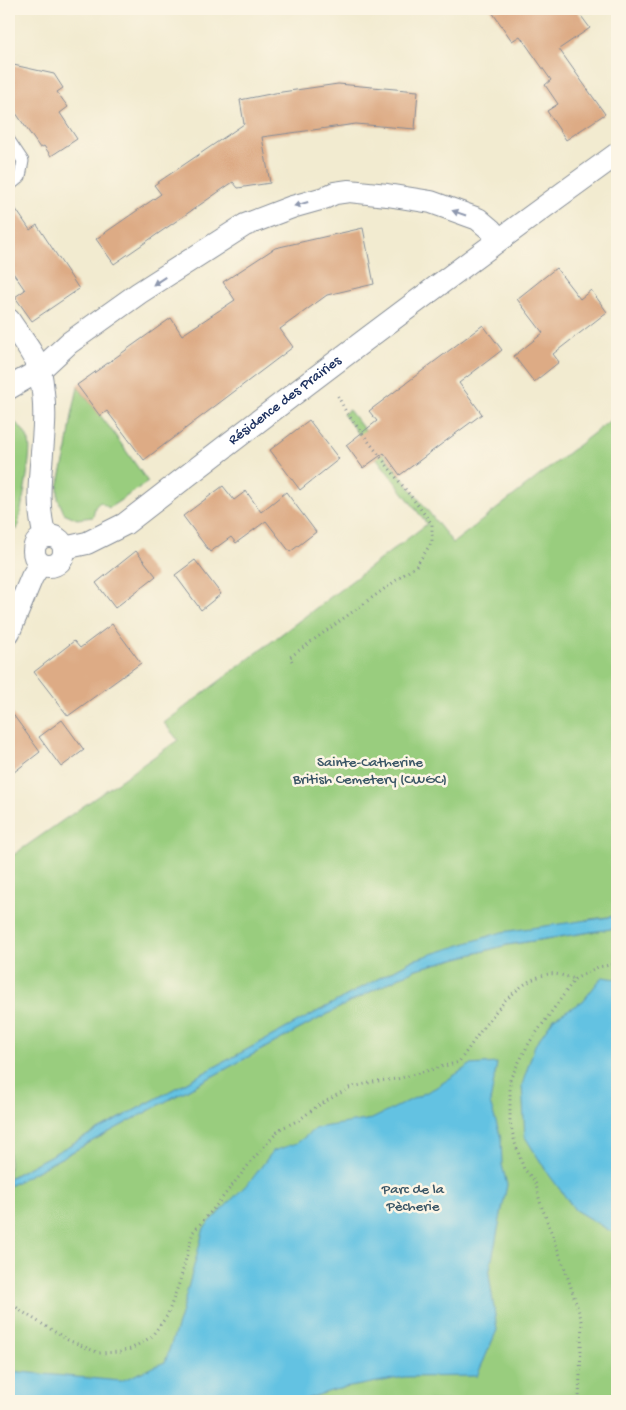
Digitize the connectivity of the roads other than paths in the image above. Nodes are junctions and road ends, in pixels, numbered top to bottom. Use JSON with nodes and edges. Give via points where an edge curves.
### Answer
{"nodes":[{"id":1,"x":9,"y":140,"type":"edge"},
{"id":2,"x":617,"y":154,"type":"edge"},
{"id":3,"x":9,"y":186,"type":"edge"},
{"id":4,"x":499,"y":239,"type":"junction"},
{"id":5,"x":9,"y":320,"type":"edge"},
{"id":6,"x":40,"y":370,"type":"junction"},
{"id":7,"x":9,"y":388,"type":"edge"},
{"id":8,"x":46,"y":536,"type":"junction"},
{"id":9,"x":64,"y":548,"type":"junction"},
{"id":10,"x":40,"y":564,"type":"junction"},
{"id":11,"x":9,"y":632,"type":"edge"}],
"edges":[{"from":1,"to":3,"type":"lane","via":[[23,161],[20,177]]},
{"from":2,"to":4,"type":"street","name":"Résidence des Prairies"},
{"from":4,"to":6,"type":"street","one_way":true,"via":[[478,219],[431,202],[387,194],[335,193],[245,225],[139,293],[69,343]]},
{"from":4,"to":9,"type":"street","name":"Résidence des Prairies","via":[[124,524],[87,543]]},
{"from":5,"to":6,"type":"street"},
{"from":6,"to":7,"type":"street"},
{"from":6,"to":8,"type":"street","via":[[45,406],[39,503]]},
{"from":8,"to":9,"type":"street","via":[[54,536]]},
{"from":8,"to":10,"type":"street","via":[[39,539],[33,552]]},
{"from":9,"to":10,"type":"street","via":[[64,555],[54,566]]},
{"from":10,"to":11,"type":"street"}]}
